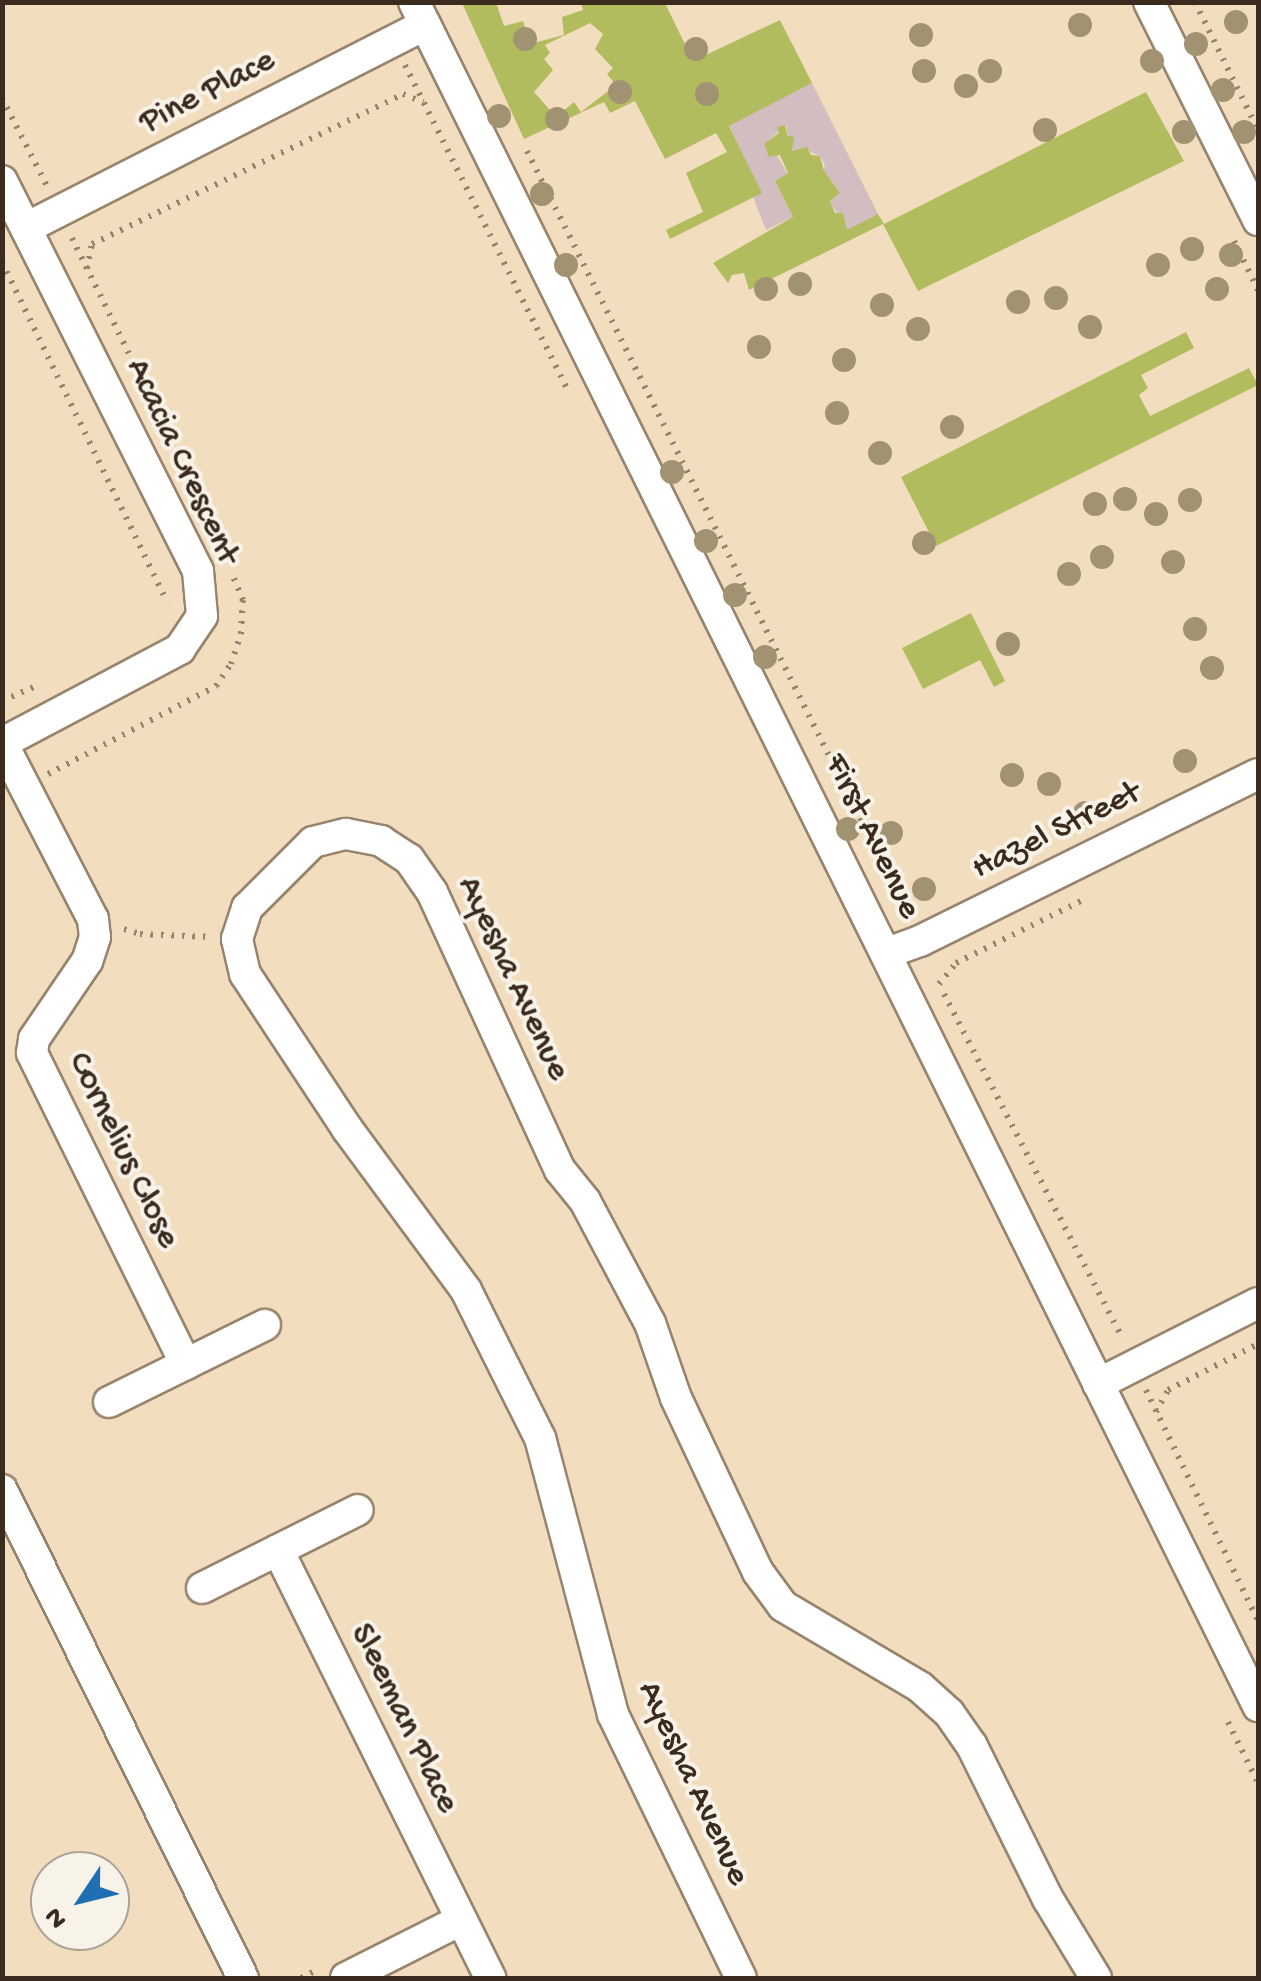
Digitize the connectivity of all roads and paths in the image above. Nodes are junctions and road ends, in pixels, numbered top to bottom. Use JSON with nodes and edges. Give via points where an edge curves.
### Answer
{"nodes":[{"id":1,"x":1149,"y":2,"type":"edge"},
{"id":2,"x":1195,"y":2,"type":"edge"},
{"id":3,"x":419,"y":14,"type":"edge"},
{"id":4,"x":2,"y":98,"type":"edge"},
{"id":5,"x":424,"y":102,"type":"dead end"},
{"id":6,"x":1258,"y":130,"type":"edge"},
{"id":7,"x":522,"y":140,"type":"dead end"},
{"id":8,"x":42,"y":177,"type":"dead end"},
{"id":9,"x":2,"y":182,"type":"edge"},
{"id":10,"x":1258,"y":220,"type":"edge"},
{"id":11,"x":26,"y":228,"type":"junction"},
{"id":12,"x":2,"y":262,"type":"edge"},
{"id":13,"x":87,"y":269,"type":"dead end"},
{"id":14,"x":172,"y":614,"type":"dead end"},
{"id":15,"x":56,"y":678,"type":"dead end"},
{"id":16,"x":2,"y":701,"type":"edge"},
{"id":17,"x":4,"y":743,"type":"edge"},
{"id":18,"x":1258,"y":774,"type":"edge"},
{"id":19,"x":1098,"y":892,"type":"dead end"},
{"id":20,"x":94,"y":919,"type":"junction"},
{"id":21,"x":237,"y":938,"type":"junction"},
{"id":22,"x":920,"y":940,"type":"junction"},
{"id":23,"x":887,"y":953,"type":"junction"},
{"id":24,"x":939,"y":984,"type":"junction"},
{"id":25,"x":1258,"y":1304,"type":"edge"},
{"id":26,"x":265,"y":1325,"type":"dead end"},
{"id":27,"x":1258,"y":1344,"type":"edge"},
{"id":28,"x":186,"y":1364,"type":"junction"},
{"id":29,"x":1136,"y":1364,"type":"junction"},
{"id":30,"x":1098,"y":1384,"type":"junction"},
{"id":31,"x":109,"y":1402,"type":"dead end"},
{"id":32,"x":1155,"y":1414,"type":"junction"},
{"id":33,"x":2,"y":1490,"type":"edge"},
{"id":34,"x":358,"y":1510,"type":"dead end"},
{"id":35,"x":278,"y":1550,"type":"junction"},
{"id":36,"x":202,"y":1588,"type":"dead end"},
{"id":37,"x":1258,"y":1620,"type":"edge"},
{"id":38,"x":1258,"y":1706,"type":"edge"},
{"id":39,"x":462,"y":1920,"type":"junction"},
{"id":40,"x":243,"y":1978,"type":"edge"},
{"id":41,"x":346,"y":1978,"type":"edge"},
{"id":42,"x":490,"y":1978,"type":"edge"},
{"id":43,"x":741,"y":1978,"type":"edge"},
{"id":44,"x":1096,"y":1978,"type":"edge"}],
"edges":[{"from":1,"to":10,"type":"street"},
{"from":2,"to":6,"type":"path"},
{"from":3,"to":11,"type":"street","name":"Pine Place"},
{"from":3,"to":23,"type":"street","name":"First Avenue"},
{"from":4,"to":8,"type":"path"},
{"from":5,"to":13,"type":"path","via":[[403,94],[92,244]]},
{"from":7,"to":22,"type":"path"},
{"from":9,"to":11,"type":"street","name":"Acacia Crescent"},
{"from":11,"to":17,"type":"street","name":"Acacia Crescent","via":[[198,572],[202,616],[180,649]]},
{"from":12,"to":14,"type":"path"},
{"from":15,"to":16,"type":"path"},
{"from":17,"to":20,"type":"street"},
{"from":18,"to":22,"type":"street","name":"Hazel Street"},
{"from":19,"to":24,"type":"path","via":[[956,963]]},
{"from":20,"to":21,"type":"path","via":[[140,934]]},
{"from":20,"to":28,"type":"street","name":"Cornelius Close","via":[[87,962],[34,1038],[32,1053]]},
{"from":21,"to":43,"type":"street","name":"Ayesha Avenue","via":[[244,974],[466,1290],[540,1438],[613,1714]]},
{"from":21,"to":44,"type":"street","name":"Ayesha Avenue","via":[[248,908],[313,842],[346,834],[382,841],[409,858],[432,892],[560,1170],[585,1201],[650,1323],[676,1398],[758,1572],[782,1606],[920,1687],[950,1713]]},
{"from":22,"to":23,"type":"street","name":"Hazel Street"},
{"from":22,"to":24,"type":"path"},
{"from":23,"to":30,"type":"street","name":"First Avenue"},
{"from":24,"to":29,"type":"path"},
{"from":25,"to":29,"type":"street"},
{"from":26,"to":28,"type":"street"},
{"from":27,"to":32,"type":"path","via":[[1168,1390]]},
{"from":28,"to":31,"type":"street"},
{"from":29,"to":30,"type":"street"},
{"from":29,"to":32,"type":"path"},
{"from":30,"to":38,"type":"street","name":"First Avenue"},
{"from":32,"to":37,"type":"path"},
{"from":33,"to":40,"type":"street"},
{"from":34,"to":35,"type":"street"},
{"from":35,"to":36,"type":"street"},
{"from":35,"to":39,"type":"street","name":"Sleeman Place"},
{"from":39,"to":41,"type":"street"},
{"from":39,"to":42,"type":"street","name":"Sleeman Place"}]}
